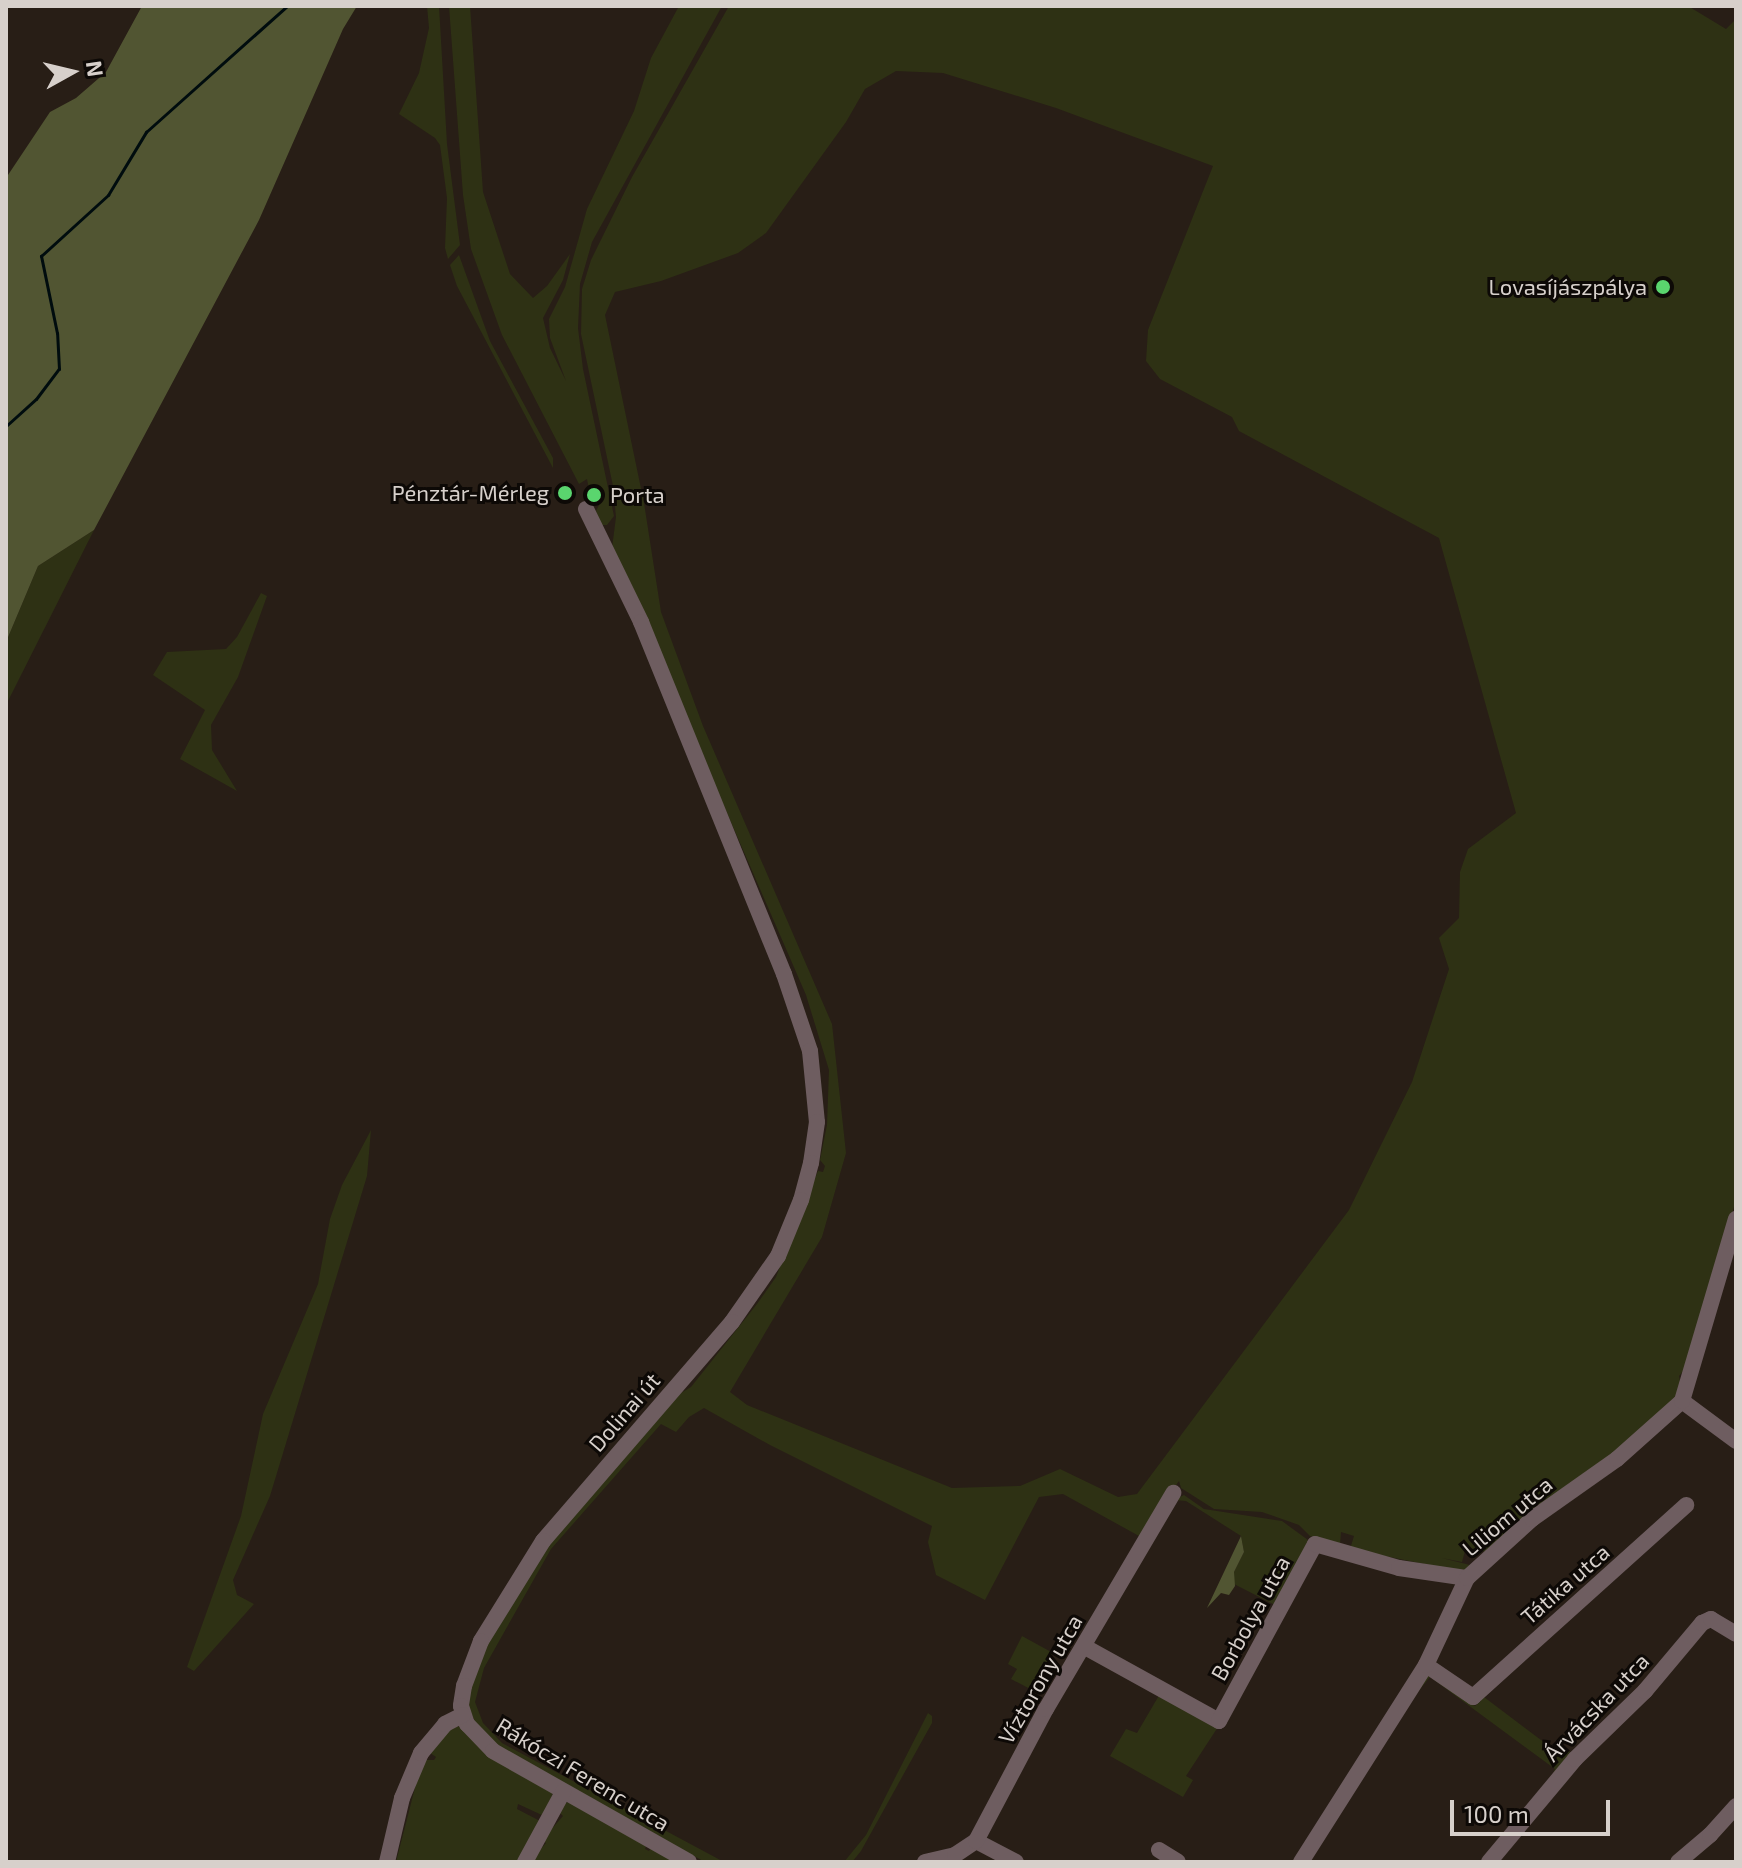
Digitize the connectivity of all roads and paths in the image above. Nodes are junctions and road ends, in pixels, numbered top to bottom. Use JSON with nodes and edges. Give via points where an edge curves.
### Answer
{"nodes":[{"id":1,"x":586,"y":509,"type":"dead end"},
{"id":2,"x":1736,"y":1219,"type":"edge"},
{"id":3,"x":1682,"y":1401,"type":"junction"},
{"id":4,"x":1736,"y":1441,"type":"edge"},
{"id":5,"x":1173,"y":1493,"type":"dead end"},
{"id":6,"x":1686,"y":1505,"type":"dead end"},
{"id":7,"x":1467,"y":1578,"type":"junction"},
{"id":8,"x":1736,"y":1634,"type":"edge"},
{"id":9,"x":1085,"y":1647,"type":"junction"},
{"id":10,"x":1426,"y":1665,"type":"junction"},
{"id":11,"x":463,"y":1715,"type":"junction"},
{"id":12,"x":563,"y":1792,"type":"junction"},
{"id":13,"x":1736,"y":1806,"type":"edge"},
{"id":14,"x":976,"y":1841,"type":"junction"},
{"id":15,"x":1159,"y":1850,"type":"dead end"},
{"id":16,"x":387,"y":1862,"type":"edge"},
{"id":17,"x":525,"y":1862,"type":"edge"},
{"id":18,"x":689,"y":1862,"type":"edge"},
{"id":19,"x":925,"y":1862,"type":"edge"},
{"id":20,"x":970,"y":1862,"type":"edge"},
{"id":21,"x":1016,"y":1862,"type":"edge"},
{"id":22,"x":1178,"y":1862,"type":"edge"},
{"id":23,"x":1301,"y":1862,"type":"edge"},
{"id":24,"x":1489,"y":1862,"type":"edge"},
{"id":25,"x":1678,"y":1862,"type":"edge"}],
"edges":[{"from":1,"to":11,"type":"street","name":"Dolinai út","via":[[641,622],[784,974],[814,1073],[815,1136],[801,1200],[778,1256],[732,1322],[543,1541],[481,1641],[464,1686]]},
{"from":2,"to":3,"type":"street"},
{"from":3,"to":4,"type":"street"},
{"from":3,"to":7,"type":"street","name":"Liliom utca","via":[[1617,1459],[1541,1511]]},
{"from":5,"to":9,"type":"street","name":"Víztorony utca"},
{"from":6,"to":10,"type":"street","name":"Tátika utca","via":[[1473,1697]]},
{"from":7,"to":9,"type":"street","name":"Borbolya utca","via":[[1399,1568],[1315,1544],[1219,1721]]},
{"from":7,"to":10,"type":"street","name":"Liliom utca"},
{"from":8,"to":24,"type":"street","name":"Árvácska utca","via":[[1706,1620],[1645,1691],[1575,1759]]},
{"from":9,"to":14,"type":"street","name":"Víztorony utca"},
{"from":10,"to":23,"type":"street","name":"Liliom utca"},
{"from":11,"to":12,"type":"street","name":"Rákóczi Ferenc utca","via":[[493,1751]]},
{"from":11,"to":16,"type":"street","via":[[445,1724],[421,1753],[402,1798]]},
{"from":12,"to":17,"type":"street"},
{"from":12,"to":18,"type":"street","name":"Rákóczi Ferenc utca"},
{"from":13,"to":25,"type":"street"},
{"from":14,"to":19,"type":"street","via":[[955,1855]]},
{"from":14,"to":20,"type":"street","name":"Víztorony utca"},
{"from":14,"to":21,"type":"street"},
{"from":15,"to":22,"type":"street"}]}
